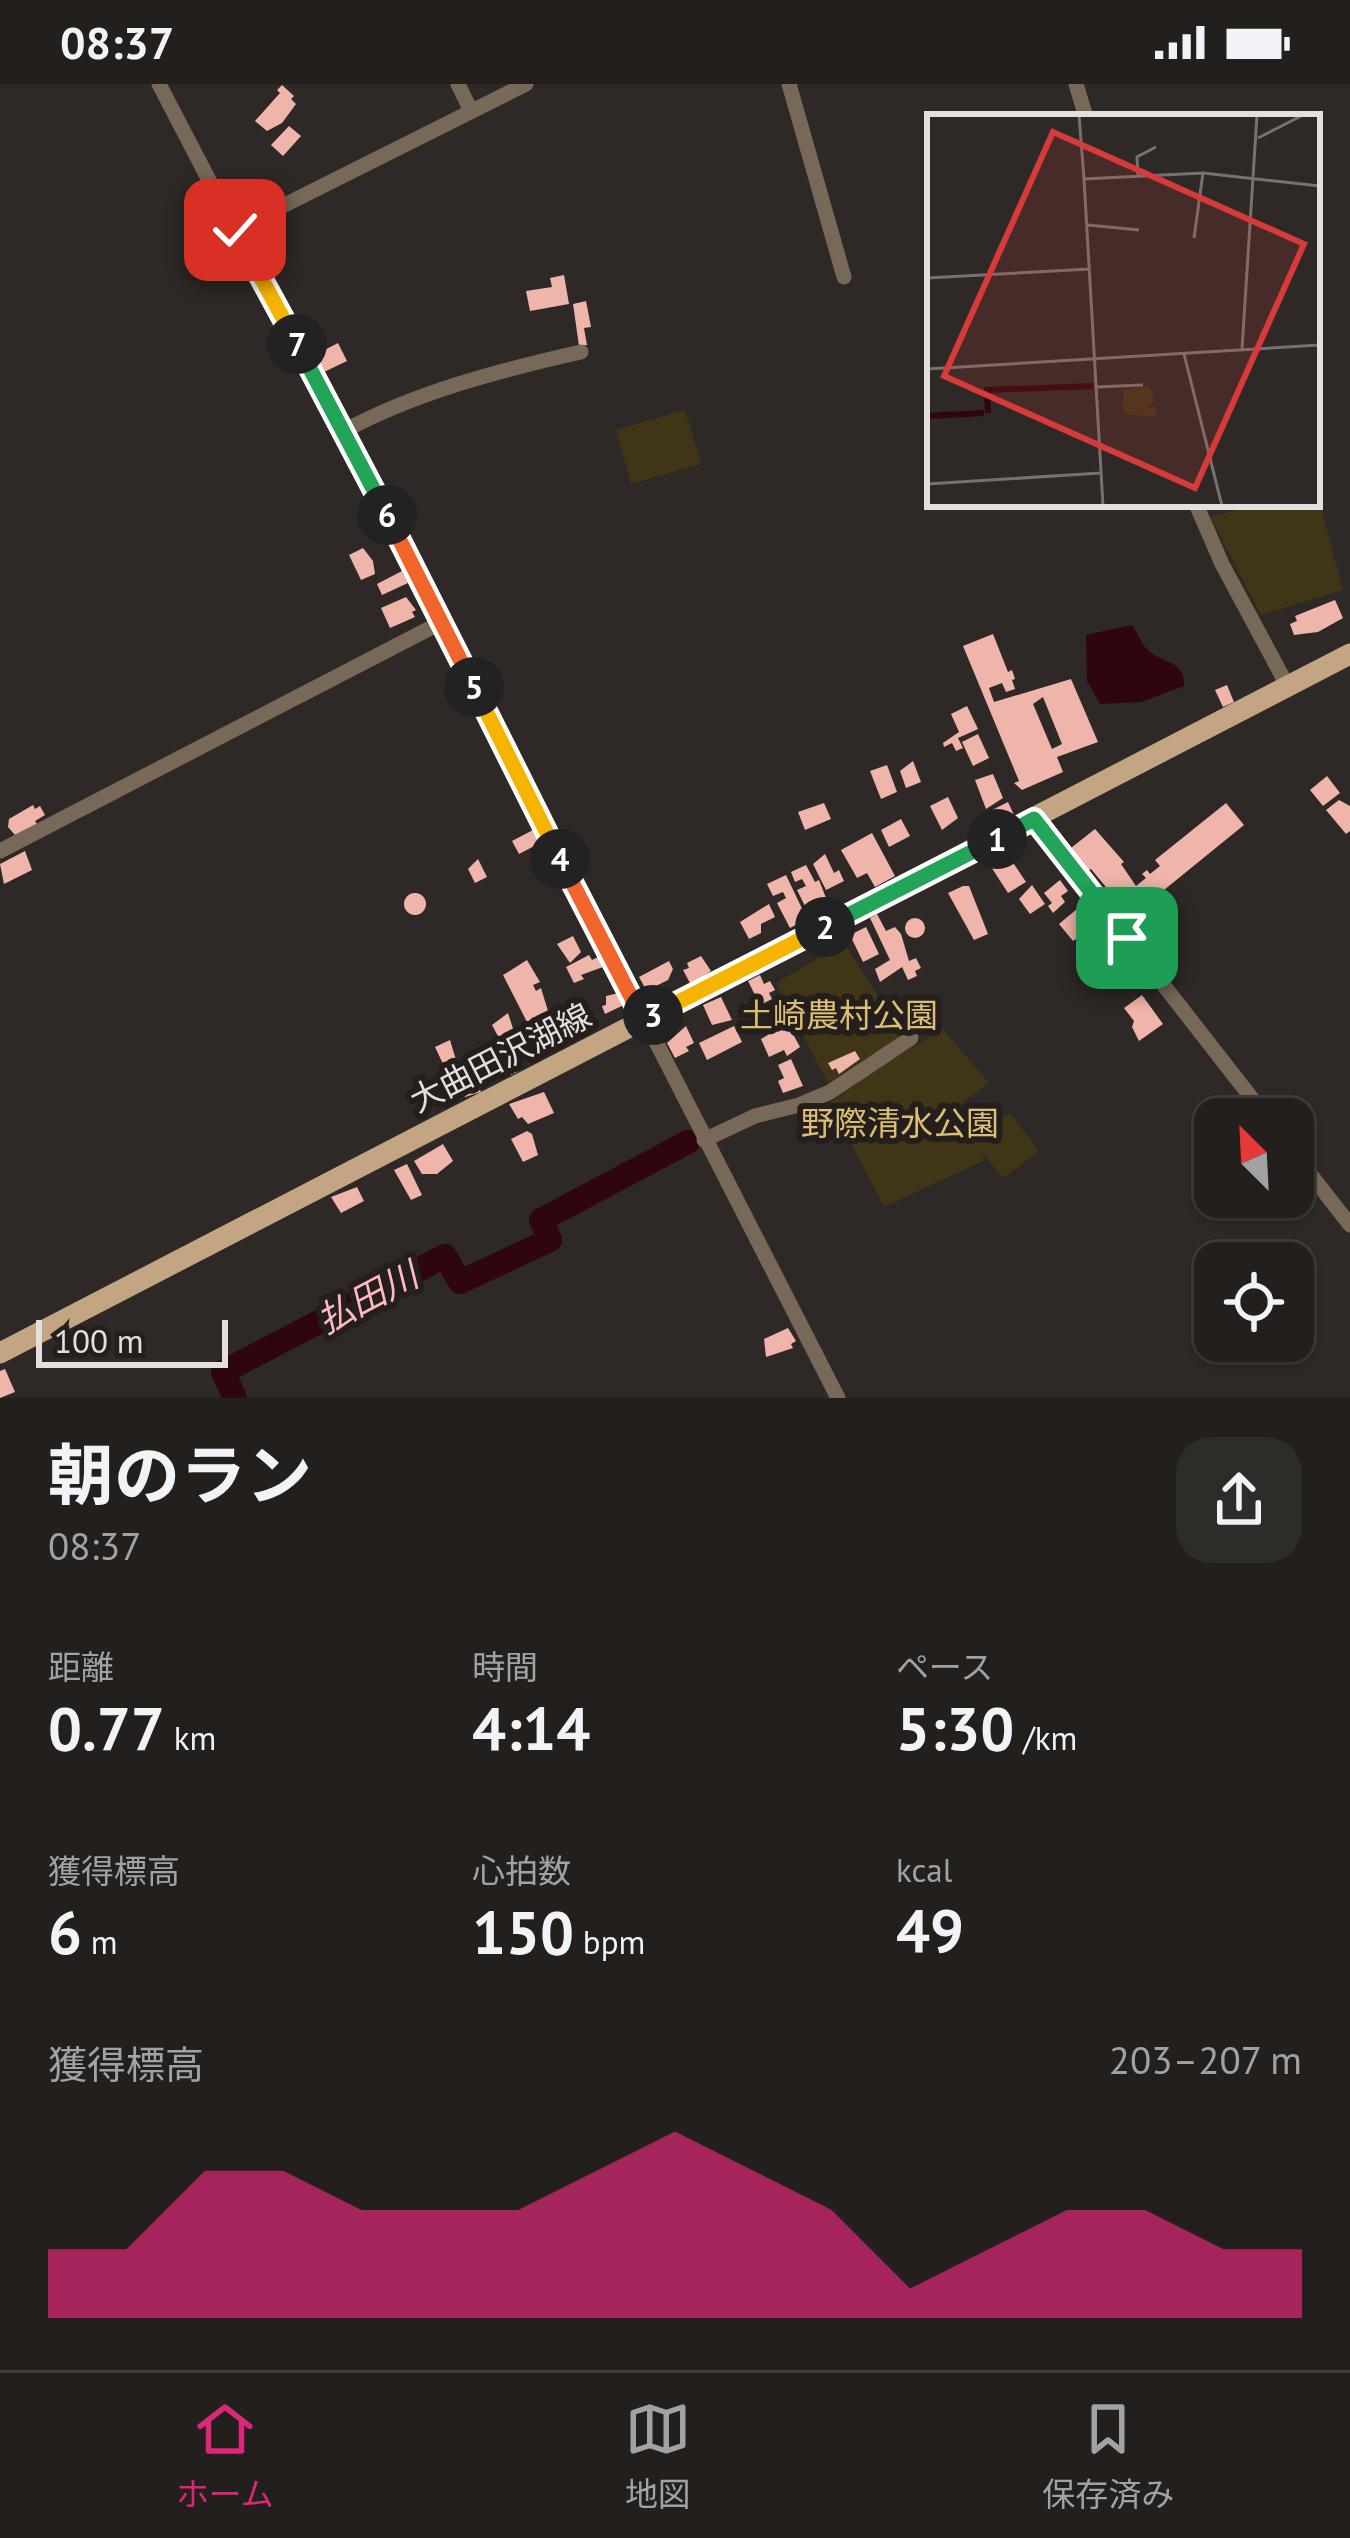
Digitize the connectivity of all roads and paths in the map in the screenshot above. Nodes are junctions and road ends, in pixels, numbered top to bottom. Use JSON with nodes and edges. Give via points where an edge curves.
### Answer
{"nodes":[{"id":1,"x":159,"y":84,"type":"edge"},
{"id":2,"x":458,"y":84,"type":"edge"},
{"id":3,"x":526,"y":84,"type":"edge"},
{"id":4,"x":789,"y":84,"type":"edge"},
{"id":5,"x":1076,"y":84,"type":"edge"},
{"id":6,"x":471,"y":112,"type":"junction"},
{"id":7,"x":1085,"y":114,"type":"edge"},
{"id":8,"x":235,"y":230,"type":"junction"},
{"id":9,"x":844,"y":277,"type":"dead end"},
{"id":10,"x":581,"y":352,"type":"dead end"},
{"id":11,"x":344,"y":431,"type":"junction"},
{"id":12,"x":1197,"y":507,"type":"edge"},
{"id":13,"x":442,"y":622,"type":"junction"},
{"id":14,"x":1350,"y":654,"type":"edge"},
{"id":15,"x":1288,"y":687,"type":"junction"},
{"id":16,"x":1034,"y":819,"type":"junction"},
{"id":17,"x":0,"y":851,"type":"edge"},
{"id":18,"x":643,"y":1020,"type":"junction"},
{"id":19,"x":911,"y":1038,"type":"dead end"},
{"id":20,"x":1252,"y":1098,"type":"edge"},
{"id":21,"x":704,"y":1140,"type":"junction"},
{"id":22,"x":1314,"y":1179,"type":"edge"},
{"id":23,"x":1350,"y":1225,"type":"edge"},
{"id":24,"x":0,"y":1353,"type":"edge"},
{"id":25,"x":838,"y":1398,"type":"edge"}],
"edges":[{"from":1,"to":8,"type":"street"},
{"from":2,"to":6,"type":"street"},
{"from":3,"to":6,"type":"street"},
{"from":4,"to":9,"type":"street"},
{"from":5,"to":7,"type":"street"},
{"from":6,"to":8,"type":"street"},
{"from":8,"to":11,"type":"street"},
{"from":10,"to":11,"type":"street","via":[[379,413]]},
{"from":11,"to":13,"type":"street"},
{"from":12,"to":15,"type":"street"},
{"from":13,"to":17,"type":"street"},
{"from":13,"to":18,"type":"street"},
{"from":14,"to":15,"type":"main road","name":"大曲田沢湖線"},
{"from":15,"to":16,"type":"main road","name":"大曲田沢湖線"},
{"from":16,"to":18,"type":"main road","name":"大曲田沢湖線"},
{"from":16,"to":20,"type":"street"},
{"from":18,"to":21,"type":"street"},
{"from":18,"to":24,"type":"main road","name":"大曲田沢湖線"},
{"from":19,"to":21,"type":"street","via":[[830,1092]]},
{"from":21,"to":25,"type":"street"},
{"from":22,"to":23,"type":"street"}]}
